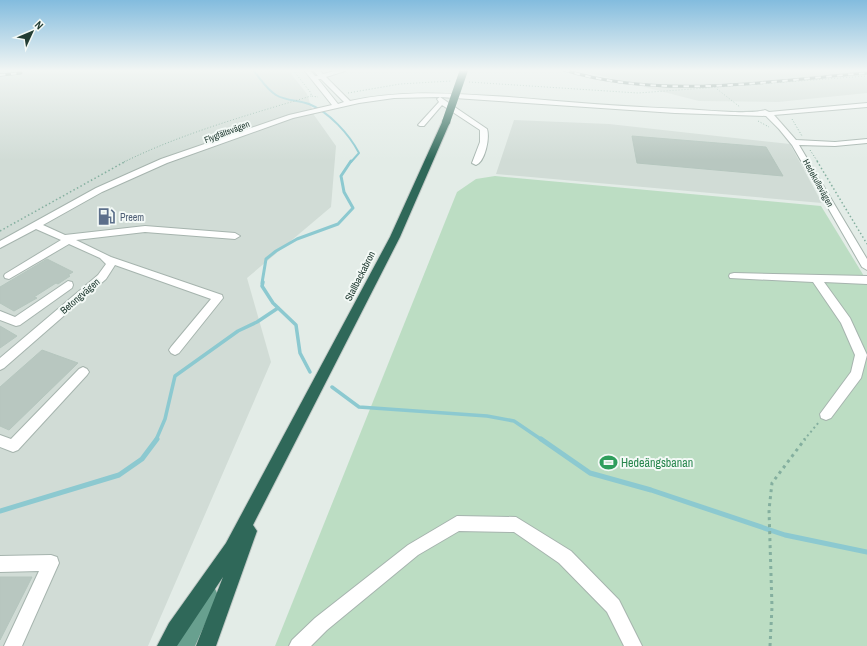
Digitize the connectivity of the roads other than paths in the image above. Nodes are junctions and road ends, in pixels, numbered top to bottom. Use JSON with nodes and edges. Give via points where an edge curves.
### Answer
{"nodes":[{"id":1,"x":339,"y":100,"type":"edge"},
{"id":2,"x":441,"y":100,"type":"edge"},
{"id":3,"x":454,"y":100,"type":"edge"},
{"id":4,"x":528,"y":100,"type":"edge"},
{"id":5,"x":567,"y":100,"type":"edge"},
{"id":6,"x":865,"y":100,"type":"edge"},
{"id":7,"x":332,"y":102,"type":"junction"},
{"id":8,"x":443,"y":103,"type":"junction"},
{"id":9,"x":867,"y":105,"type":"edge"},
{"id":10,"x":759,"y":108,"type":"junction"},
{"id":11,"x":307,"y":109,"type":"junction"},
{"id":12,"x":767,"y":114,"type":"junction"},
{"id":13,"x":422,"y":125,"type":"dead end"},
{"id":14,"x":867,"y":141,"type":"edge"},
{"id":15,"x":793,"y":142,"type":"junction"},
{"id":16,"x":476,"y":162,"type":"dead end"},
{"id":17,"x":36,"y":225,"type":"junction"},
{"id":18,"x":235,"y":236,"type":"dead end"},
{"id":19,"x":66,"y":239,"type":"junction"},
{"id":20,"x":0,"y":245,"type":"edge"},
{"id":21,"x":108,"y":259,"type":"junction"},
{"id":22,"x":867,"y":266,"type":"edge"},
{"id":23,"x":8,"y":276,"type":"dead end"},
{"id":24,"x":734,"y":276,"type":"dead end"},
{"id":25,"x":816,"y":278,"type":"junction"},
{"id":26,"x":867,"y":280,"type":"edge"},
{"id":27,"x":68,"y":285,"type":"dead end"},
{"id":28,"x":53,"y":296,"type":"junction"},
{"id":29,"x":71,"y":304,"type":"junction"},
{"id":30,"x":0,"y":316,"type":"edge"},
{"id":31,"x":175,"y":350,"type":"dead end"},
{"id":32,"x":864,"y":356,"type":"edge"},
{"id":33,"x":0,"y":364,"type":"edge"},
{"id":34,"x":83,"y":372,"type":"dead end"},
{"id":35,"x":826,"y":414,"type":"road end"},
{"id":36,"x":0,"y":441,"type":"edge"},
{"id":37,"x":264,"y":487,"type":"junction"},
{"id":38,"x":232,"y":549,"type":"junction"},
{"id":39,"x":0,"y":564,"type":"edge"},
{"id":40,"x":13,"y":646,"type":"edge"},
{"id":41,"x":167,"y":646,"type":"edge"},
{"id":42,"x":185,"y":646,"type":"edge"},
{"id":43,"x":206,"y":646,"type":"edge"},
{"id":44,"x":298,"y":646,"type":"edge"},
{"id":45,"x":633,"y":646,"type":"edge"}],
"edges":[{"from":1,"to":7,"type":"street","name":"Flygfältsvägen"},
{"from":2,"to":8,"type":"street"},
{"from":3,"to":37,"type":"highway","name":"Stallbackabron","bridge":true,"via":[[395,237]]},
{"from":4,"to":12,"type":"street","name":"Flygfältsvägen","via":[[690,112]]},
{"from":5,"to":10,"type":"street","name":"Flygfältsvägen","via":[[649,106]]},
{"from":6,"to":10,"type":"street","name":"Flygfältsvägen"},
{"from":7,"to":11,"type":"street","name":"Flygfältsvägen"},
{"from":7,"to":11,"type":"street","name":"Flygfältsvägen"},
{"from":8,"to":13,"type":"street"},
{"from":8,"to":16,"type":"street","via":[[485,132]]},
{"from":9,"to":12,"type":"street","name":"Flygfältsvägen"},
{"from":10,"to":12,"type":"street","name":"Hedekullevägen"},
{"from":11,"to":17,"type":"street","name":"Flygfältsvägen","via":[[164,161],[99,190]]},
{"from":12,"to":15,"type":"street","name":"Hedekullevägen"},
{"from":14,"to":15,"type":"street","via":[[835,144]]},
{"from":15,"to":22,"type":"street","name":"Hedekullevägen"},
{"from":17,"to":19,"type":"street"},
{"from":17,"to":20,"type":"street","name":"Flygfältsvägen"},
{"from":18,"to":19,"type":"street","via":[[146,229]]},
{"from":19,"to":21,"type":"street"},
{"from":19,"to":23,"type":"street"},
{"from":21,"to":29,"type":"street","name":"Betongvägen","via":[[111,264],[102,277]]},
{"from":21,"to":31,"type":"street","via":[[218,298]]},
{"from":24,"to":25,"type":"street"},
{"from":25,"to":26,"type":"street"},
{"from":25,"to":32,"type":"street","via":[[846,321]]},
{"from":27,"to":28,"type":"street"},
{"from":28,"to":29,"type":"street"},
{"from":28,"to":30,"type":"street","via":[[16,322]]},
{"from":29,"to":33,"type":"street","name":"Betongvägen"},
{"from":32,"to":35,"type":"street","via":[[857,374]]},
{"from":34,"to":36,"type":"street","via":[[13,446]]},
{"from":37,"to":38,"type":"highway"},
{"from":37,"to":43,"type":"highway"},
{"from":38,"to":41,"type":"highway"},
{"from":38,"to":42,"type":"main road"},
{"from":39,"to":40,"type":"street","via":[[51,563]]},
{"from":44,"to":45,"type":"street","via":[[321,624],[413,550],[457,523],[516,524],[565,557],[613,606]]}]}
